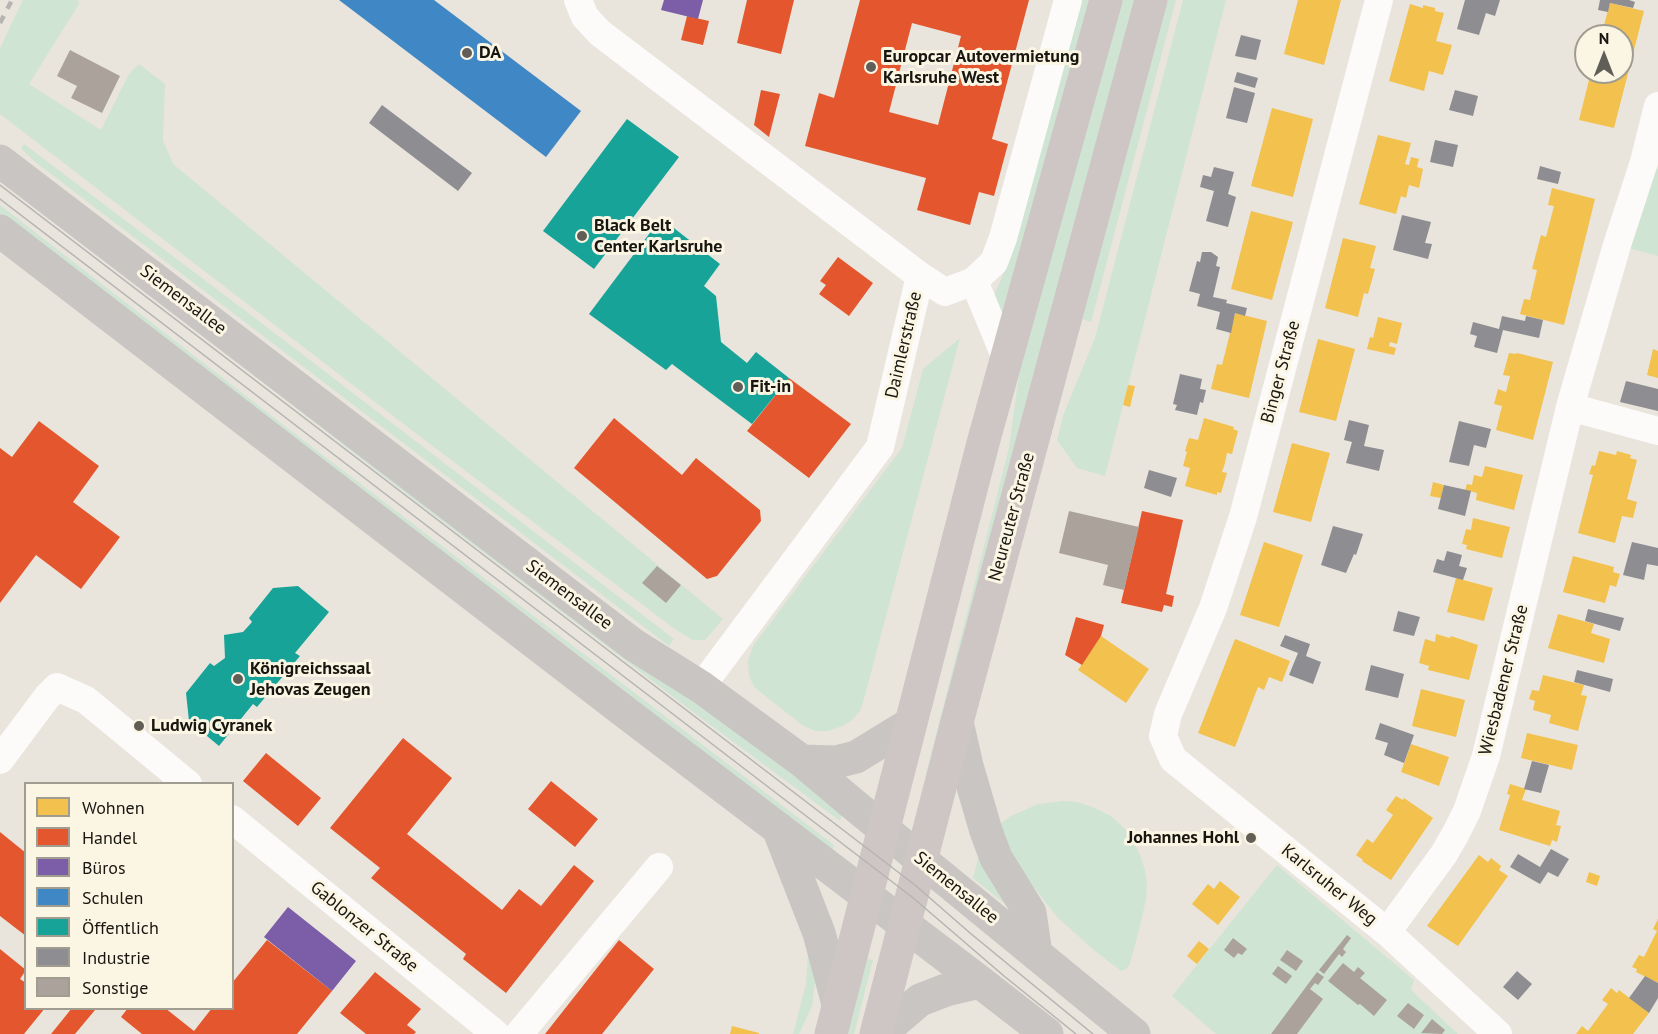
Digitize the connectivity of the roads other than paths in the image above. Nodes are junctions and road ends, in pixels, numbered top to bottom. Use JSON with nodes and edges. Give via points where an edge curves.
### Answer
{"nodes":[{"id":1,"x":578,"y":0,"type":"edge"},
{"id":2,"x":1068,"y":0,"type":"edge"},
{"id":3,"x":1106,"y":0,"type":"edge"},
{"id":4,"x":1151,"y":0,"type":"edge"},
{"id":5,"x":1378,"y":0,"type":"edge"},
{"id":6,"x":1658,"y":106,"type":"edge"},
{"id":7,"x":0,"y":160,"type":"edge"},
{"id":8,"x":0,"y":231,"type":"edge"},
{"id":9,"x":920,"y":276,"type":"junction"},
{"id":10,"x":974,"y":280,"type":"junction"},
{"id":11,"x":1007,"y":361,"type":"junction"},
{"id":12,"x":1570,"y":407,"type":"junction"},
{"id":13,"x":1658,"y":431,"type":"edge"},
{"id":14,"x":701,"y":687,"type":"junction"},
{"id":15,"x":957,"y":722,"type":"junction"},
{"id":16,"x":910,"y":724,"type":"junction"},
{"id":17,"x":1163,"y":736,"type":"joint"},
{"id":18,"x":0,"y":760,"type":"edge"},
{"id":19,"x":802,"y":761,"type":"junction"},
{"id":20,"x":187,"y":782,"type":"edge"},
{"id":21,"x":234,"y":821,"type":"edge"},
{"id":22,"x":778,"y":828,"type":"junction"},
{"id":23,"x":883,"y":828,"type":"junction"},
{"id":24,"x":922,"y":860,"type":"junction"},
{"id":25,"x":658,"y":867,"type":"dead end"},
{"id":26,"x":866,"y":895,"type":"junction"},
{"id":27,"x":905,"y":925,"type":"junction"},
{"id":28,"x":1387,"y":932,"type":"junction"},
{"id":29,"x":1036,"y":954,"type":"junction"},
{"id":30,"x":980,"y":981,"type":"junction"},
{"id":31,"x":834,"y":1019,"type":"edge"},
{"id":32,"x":496,"y":1034,"type":"edge"},
{"id":33,"x":519,"y":1034,"type":"edge"},
{"id":34,"x":878,"y":1034,"type":"edge"},
{"id":35,"x":1047,"y":1034,"type":"edge"},
{"id":36,"x":1134,"y":1034,"type":"edge"},
{"id":37,"x":1498,"y":1034,"type":"edge"}],
"edges":[{"from":1,"to":9,"type":"street","name":"Daimlerstraße","via":[[585,17],[600,33]]},
{"from":2,"to":10,"type":"street","via":[[1003,238],[994,262]]},
{"from":3,"to":11,"type":"main road"},
{"from":4,"to":15,"type":"main road","name":"Neureuter Straße"},
{"from":5,"to":17,"type":"street","name":"Binger Straße","via":[[1243,517],[1213,608],[1168,714]]},
{"from":6,"to":12,"type":"street","name":"Wiesbadener Straße"},
{"from":7,"to":14,"type":"main road","name":"Siemensallee","via":[[634,645]]},
{"from":8,"to":22,"type":"main road"},
{"from":9,"to":10,"type":"street","via":[[945,292]]},
{"from":9,"to":14,"type":"street","name":"Daimlerstraße","via":[[880,447]]},
{"from":10,"to":11,"type":"street"},
{"from":11,"to":16,"type":"main road"},
{"from":12,"to":13,"type":"street"},
{"from":12,"to":28,"type":"street","name":"Wiesbadener Straße","via":[[1486,756],[1467,811],[1444,854]]},
{"from":14,"to":19,"type":"main road","name":"Siemensallee"},
{"from":15,"to":24,"type":"main road","name":"Neureuter Straße"},
{"from":15,"to":29,"type":"main road","via":[[980,814],[996,858],[1030,914]]},
{"from":16,"to":19,"type":"main road","via":[[856,757],[836,762]]},
{"from":16,"to":23,"type":"main road"},
{"from":17,"to":28,"type":"street","name":"Karlsruher Weg","via":[[1173,759]]},
{"from":18,"to":20,"type":"street","via":[[57,687],[86,700]]},
{"from":19,"to":23,"type":"main road","name":"Siemensallee"},
{"from":21,"to":32,"type":"street","name":"Gablonzer Straße"},
{"from":22,"to":26,"type":"main road"},
{"from":22,"to":31,"type":"main road","via":[[819,933]]},
{"from":23,"to":24,"type":"main road","name":"Siemensallee"},
{"from":23,"to":26,"type":"main road"},
{"from":24,"to":27,"type":"main road","name":"Neureuter Straße"},
{"from":24,"to":29,"type":"main road","name":"Siemensallee"},
{"from":25,"to":33,"type":"street"},
{"from":26,"to":27,"type":"main road"},
{"from":26,"to":31,"type":"main road"},
{"from":27,"to":30,"type":"main road"},
{"from":27,"to":34,"type":"main road","name":"Neureuter Straße"},
{"from":28,"to":37,"type":"street","name":"Karlsruher Weg"},
{"from":29,"to":36,"type":"main road","name":"Siemensallee"},
{"from":30,"to":34,"type":"main road","via":[[920,1000]]},
{"from":30,"to":35,"type":"main road"}]}
